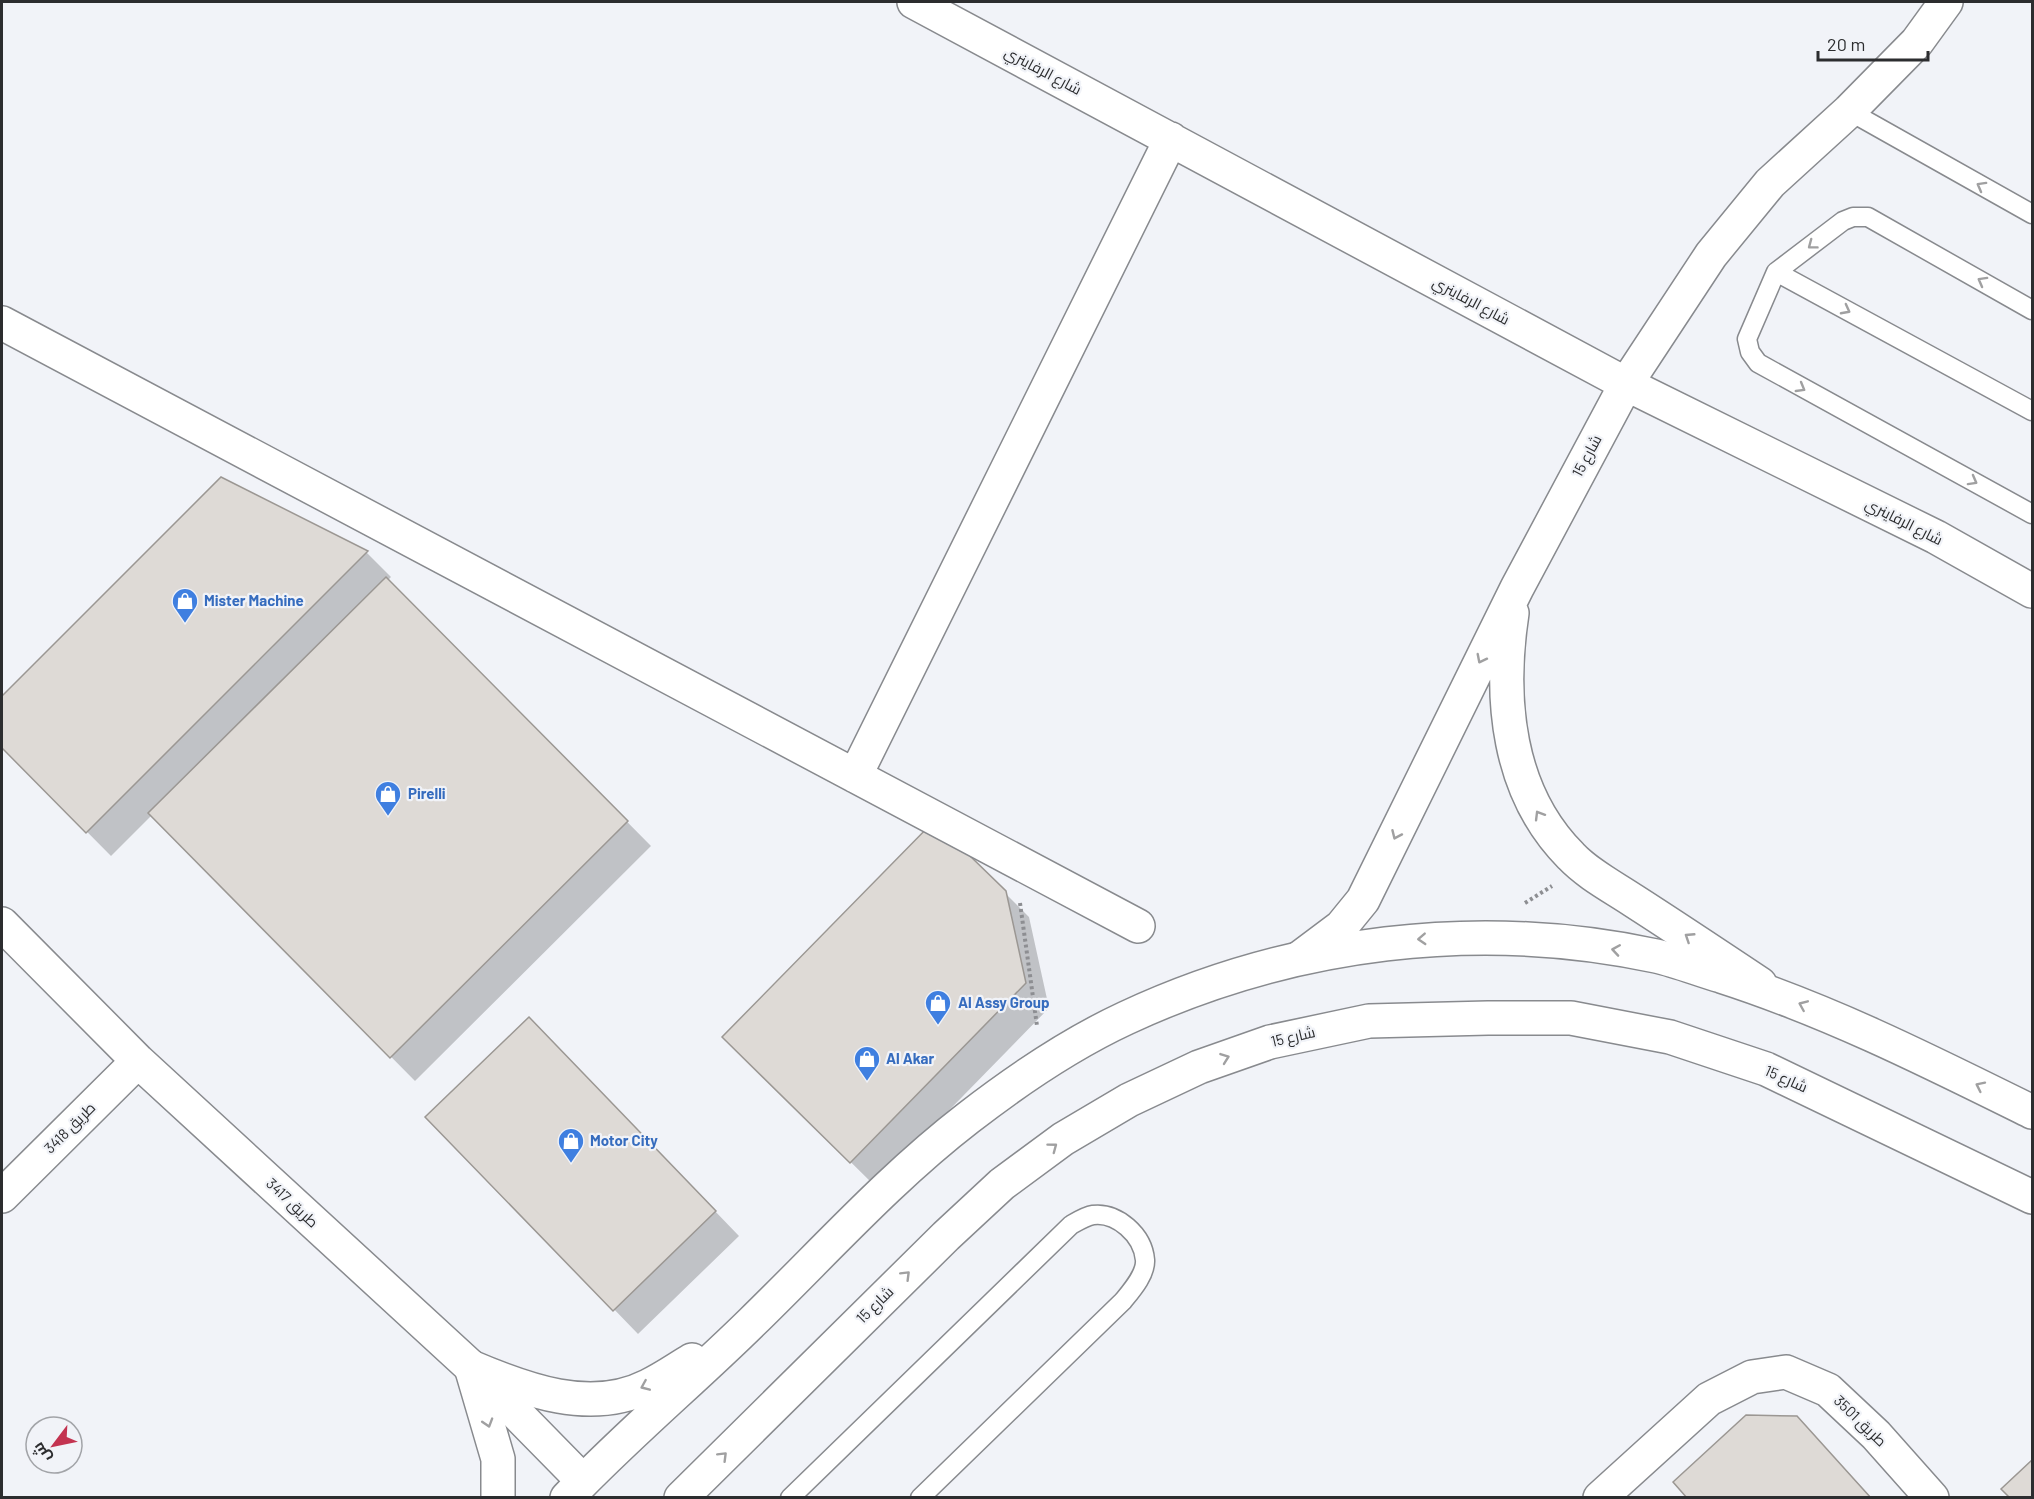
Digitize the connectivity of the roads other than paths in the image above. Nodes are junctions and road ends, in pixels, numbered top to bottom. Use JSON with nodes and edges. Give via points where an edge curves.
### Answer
{"nodes":[{"id":1,"x":914,"y":2,"type":"edge"},
{"id":2,"x":1946,"y":2,"type":"edge"},
{"id":3,"x":1849,"y":111,"type":"junction"},
{"id":4,"x":1171,"y":140,"type":"junction"},
{"id":5,"x":2032,"y":214,"type":"edge"},
{"id":6,"x":1776,"y":272,"type":"junction"},
{"id":7,"x":2032,"y":310,"type":"edge"},
{"id":8,"x":2,"y":323,"type":"edge"},
{"id":9,"x":1626,"y":384,"type":"junction"},
{"id":10,"x":2032,"y":411,"type":"edge"},
{"id":11,"x":2032,"y":514,"type":"edge"},
{"id":12,"x":1516,"y":588,"type":"junction"},
{"id":13,"x":2032,"y":591,"type":"edge"},
{"id":14,"x":855,"y":776,"type":"junction"},
{"id":15,"x":2,"y":924,"type":"edge"},
{"id":16,"x":1138,"y":926,"type":"dead end"},
{"id":17,"x":1301,"y":957,"type":"junction"},
{"id":18,"x":1772,"y":993,"type":"junction"},
{"id":19,"x":138,"y":1061,"type":"junction"},
{"id":20,"x":2032,"y":1112,"type":"edge"},
{"id":21,"x":2,"y":1196,"type":"edge"},
{"id":22,"x":2032,"y":1197,"type":"edge"},
{"id":23,"x":750,"y":1325,"type":"junction"},
{"id":24,"x":471,"y":1367,"type":"junction"},
{"id":25,"x":577,"y":1492,"type":"edge"},
{"id":26,"x":498,"y":1497,"type":"edge"},
{"id":27,"x":681,"y":1497,"type":"edge"},
{"id":28,"x":790,"y":1497,"type":"edge"},
{"id":29,"x":920,"y":1497,"type":"edge"},
{"id":30,"x":1600,"y":1497,"type":"edge"},
{"id":31,"x":1932,"y":1497,"type":"edge"}],
"edges":[{"from":1,"to":4,"type":"street","name":"شارع الرفاينري"},
{"from":2,"to":3,"type":"street","name":"شارع 15","via":[[1917,42]]},
{"from":5,"to":3,"type":"lane","one_way":true},
{"from":3,"to":9,"type":"street","name":"شارع 15","via":[[1770,183],[1711,255]]},
{"from":4,"to":9,"type":"street","name":"شارع الرفاينري"},
{"from":4,"to":14,"type":"street"},
{"from":7,"to":6,"type":"lane","one_way":true,"via":[[1868,217],[1843,221]]},
{"from":6,"to":10,"type":"lane","one_way":true},
{"from":6,"to":11,"type":"lane","one_way":true,"via":[[1747,339],[1758,363]]},
{"from":8,"to":14,"type":"street"},
{"from":9,"to":12,"type":"street","name":"شارع 15"},
{"from":9,"to":13,"type":"street","name":"شارع الرفاينري","via":[[1936,537]]},
{"from":12,"to":17,"type":"street","name":"شارع 15","one_way":true,"via":[[1363,900],[1341,927]]},
{"from":18,"to":12,"type":"street","one_way":true,"via":[[1583,867],[1548,830],[1530,801],[1510,734],[1507,648]]},
{"from":14,"to":16,"type":"street"},
{"from":15,"to":19,"type":"street","name":"طريق 3417"},
{"from":18,"to":17,"type":"street","name":"شارع 15","one_way":true,"via":[[1658,957],[1539,938],[1419,938]]},
{"from":17,"to":23,"type":"street","name":"شارع 15","via":[[1211,983],[1135,1014],[1042,1065],[966,1120],[895,1181]]},
{"from":20,"to":18,"type":"street","name":"شارع 15","one_way":true,"via":[[1904,1048]]},
{"from":19,"to":21,"type":"street","name":"طريق 3418"},
{"from":19,"to":24,"type":"street","name":"طريق 3417"},
{"from":27,"to":22,"type":"street","name":"شارع 15","one_way":true,"via":[[1002,1184],[1064,1139],[1129,1100],[1199,1067],[1270,1042],[1369,1021],[1488,1017],[1571,1018],[1670,1037],[1766,1070]]},
{"from":23,"to":24,"type":"street","one_way":true,"via":[[647,1387],[609,1398],[525,1390]]},
{"from":23,"to":25,"type":"street","name":"شارع 15"},
{"from":24,"to":25,"type":"street","name":"طريق 3417"},
{"from":24,"to":26,"type":"street","one_way":true,"via":[[498,1459]]},
{"from":28,"to":29,"type":"lane","via":[[1071,1225],[1090,1215],[1106,1214],[1124,1224],[1139,1241],[1145,1261],[1137,1283]]},
{"from":30,"to":31,"type":"street","name":"طريق 3501","via":[[1709,1399],[1752,1377],[1786,1372],[1828,1390],[1876,1435]]}]}
